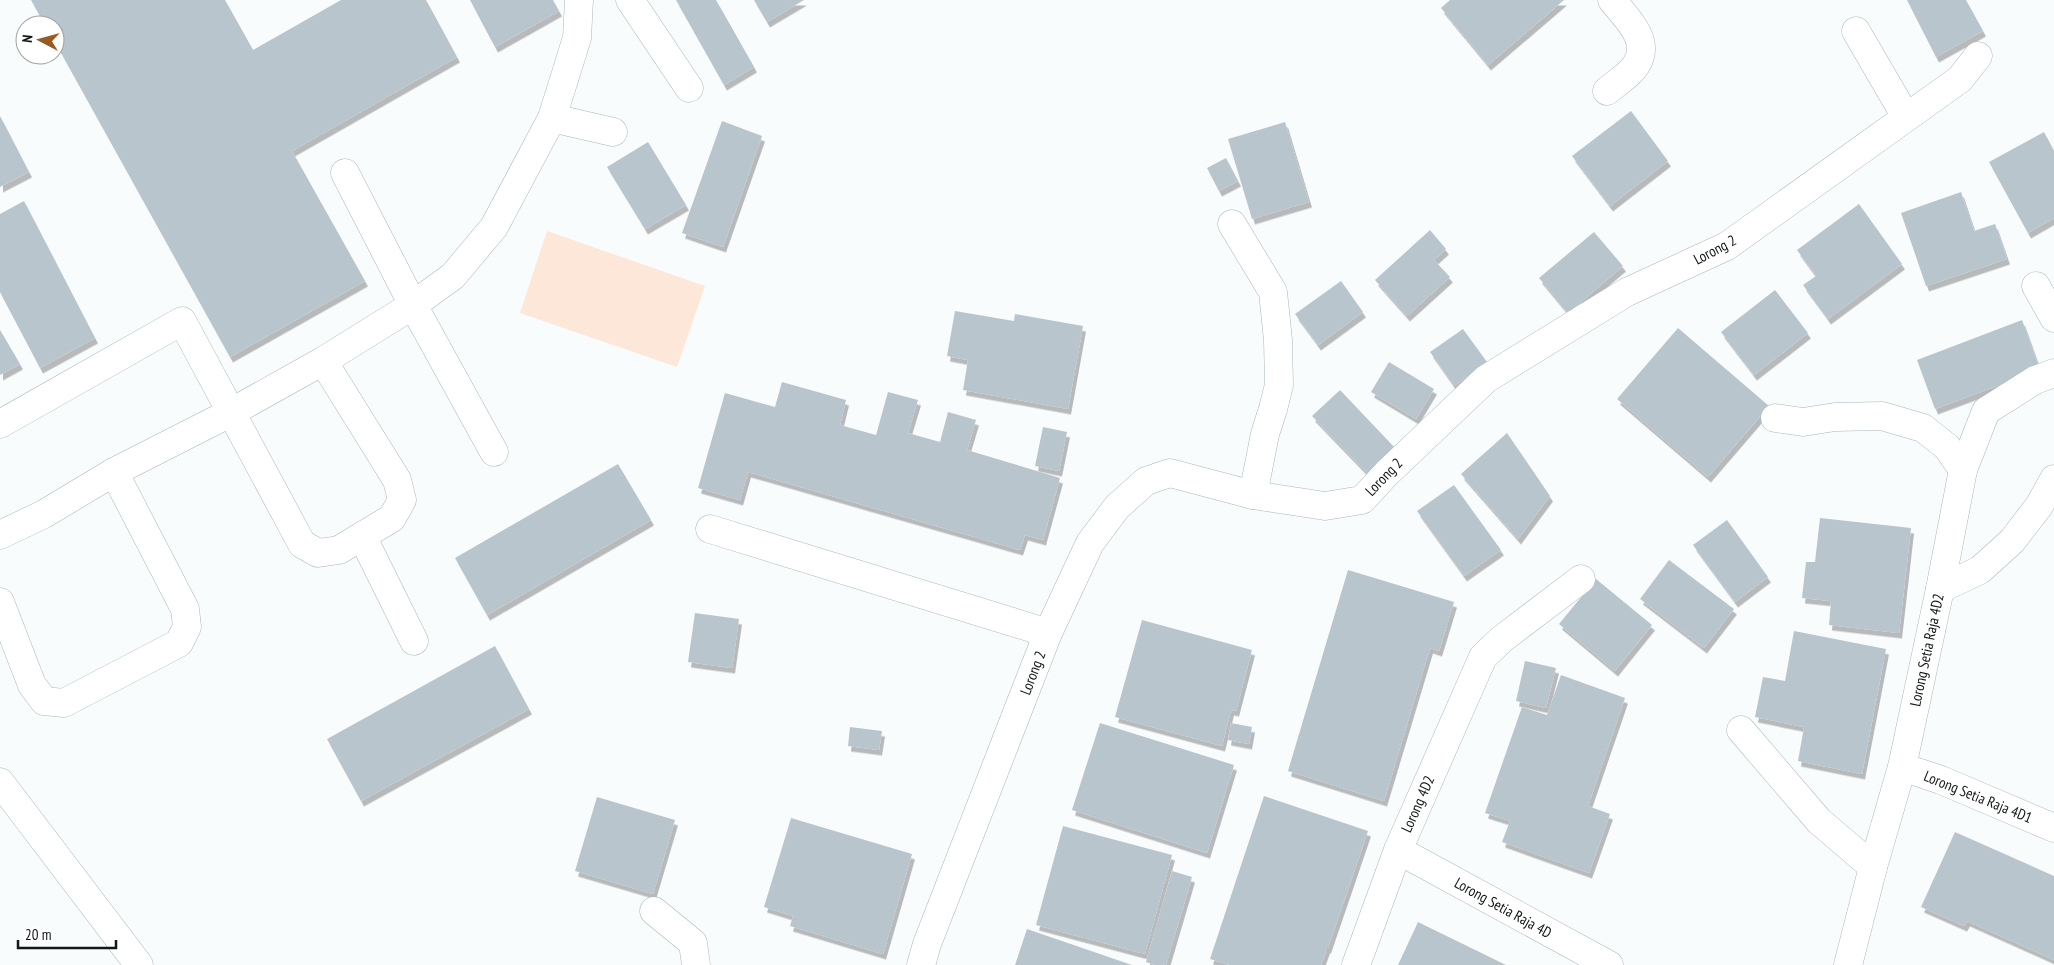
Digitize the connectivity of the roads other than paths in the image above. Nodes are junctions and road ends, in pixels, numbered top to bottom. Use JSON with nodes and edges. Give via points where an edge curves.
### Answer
{"nodes":[{"id":1,"x":579,"y":0,"type":"edge"},
{"id":2,"x":630,"y":0,"type":"edge"},
{"id":3,"x":1612,"y":0,"type":"edge"},
{"id":4,"x":1856,"y":30,"type":"dead end"},
{"id":5,"x":1978,"y":56,"type":"dead end"},
{"id":6,"x":689,"y":88,"type":"dead end"},
{"id":7,"x":1608,"y":92,"type":"dead end"},
{"id":8,"x":1906,"y":117,"type":"junction"},
{"id":9,"x":552,"y":118,"type":"junction"},
{"id":10,"x":613,"y":132,"type":"dead end"},
{"id":11,"x":345,"y":173,"type":"dead end"},
{"id":12,"x":1232,"y":224,"type":"dead end"},
{"id":13,"x":2036,"y":286,"type":"dead end"},
{"id":14,"x":413,"y":305,"type":"junction"},
{"id":15,"x":2054,"y":318,"type":"edge"},
{"id":16,"x":323,"y":361,"type":"junction"},
{"id":17,"x":2054,"y":373,"type":"edge"},
{"id":18,"x":230,"y":413,"type":"junction"},
{"id":19,"x":1775,"y":418,"type":"dead end"},
{"id":20,"x":0,"y":424,"type":"edge"},
{"id":21,"x":494,"y":452,"type":"dead end"},
{"id":22,"x":1963,"y":470,"type":"junction"},
{"id":23,"x":114,"y":472,"type":"junction"},
{"id":24,"x":2054,"y":479,"type":"edge"},
{"id":25,"x":1254,"y":495,"type":"junction"},
{"id":26,"x":710,"y":529,"type":"dead end"},
{"id":27,"x":0,"y":535,"type":"edge"},
{"id":28,"x":362,"y":536,"type":"junction"},
{"id":29,"x":1581,"y":579,"type":"dead end"},
{"id":30,"x":1940,"y":589,"type":"junction"},
{"id":31,"x":0,"y":602,"type":"edge"},
{"id":32,"x":1048,"y":633,"type":"junction"},
{"id":33,"x":414,"y":641,"type":"dead end"},
{"id":34,"x":1742,"y":730,"type":"dead end"},
{"id":35,"x":1902,"y":767,"type":"junction"},
{"id":36,"x":0,"y":782,"type":"edge"},
{"id":37,"x":2054,"y":828,"type":"edge"},
{"id":38,"x":1398,"y":850,"type":"junction"},
{"id":39,"x":1873,"y":867,"type":"junction"},
{"id":40,"x":654,"y":911,"type":"dead end"},
{"id":41,"x":139,"y":965,"type":"edge"},
{"id":42,"x":696,"y":965,"type":"edge"},
{"id":43,"x":921,"y":965,"type":"edge"},
{"id":44,"x":1356,"y":965,"type":"edge"},
{"id":45,"x":1609,"y":965,"type":"edge"},
{"id":46,"x":1848,"y":965,"type":"edge"}],
"edges":[{"from":1,"to":9,"type":"street","via":[[577,38]]},
{"from":2,"to":6,"type":"street"},
{"from":3,"to":7,"type":"street","via":[[1638,33],[1642,49],[1636,65]]},
{"from":4,"to":8,"type":"street"},
{"from":5,"to":8,"type":"street","name":"Lorong 2","via":[[1960,79]]},
{"from":8,"to":25,"type":"street","name":"Lorong 2","via":[[1727,246],[1627,292],[1486,379],[1362,500],[1325,506]]},
{"from":9,"to":10,"type":"street"},
{"from":9,"to":14,"type":"street","via":[[494,227],[453,276]]},
{"from":11,"to":14,"type":"street"},
{"from":12,"to":25,"type":"street","via":[[1273,292],[1278,340],[1279,385],[1265,434]]},
{"from":13,"to":15,"type":"street"},
{"from":14,"to":16,"type":"street"},
{"from":14,"to":21,"type":"street"},
{"from":16,"to":18,"type":"street"},
{"from":16,"to":28,"type":"street","via":[[397,480],[402,500],[392,518]]},
{"from":17,"to":22,"type":"street","name":"Lorong Setia Raja 4D2","via":[[2035,380],[1986,411]]},
{"from":18,"to":20,"type":"street","via":[[182,321]]},
{"from":18,"to":23,"type":"street"},
{"from":18,"to":28,"type":"street","via":[[302,544],[318,553],[339,550]]},
{"from":19,"to":22,"type":"street","via":[[1803,422],[1835,417],[1882,416],[1923,428],[1947,447]]},
{"from":22,"to":30,"type":"street","name":"Lorong Setia Raja 4D2"},
{"from":23,"to":27,"type":"street","via":[[44,514]]},
{"from":23,"to":31,"type":"street","via":[[185,609],[187,627],[179,643],[64,703],[44,701],[32,685]]},
{"from":24,"to":30,"type":"street","via":[[2039,506],[2012,540],[1980,570]]},
{"from":25,"to":32,"type":"street","name":"Lorong 2","via":[[1170,473],[1146,481],[1117,507],[1090,543]]},
{"from":26,"to":32,"type":"street"},
{"from":28,"to":33,"type":"street"},
{"from":29,"to":38,"type":"street","name":"Lorong 4D2","via":[[1483,657]]},
{"from":30,"to":35,"type":"street","name":"Lorong Setia Raja 4D2"},
{"from":32,"to":43,"type":"street","name":"Lorong 2"},
{"from":34,"to":39,"type":"street","via":[[1819,821]]},
{"from":35,"to":37,"type":"street","name":"Lorong Setia Raja 4D1"},
{"from":35,"to":39,"type":"street","name":"Lorong Setia Raja 4D2"},
{"from":36,"to":41,"type":"street"},
{"from":38,"to":44,"type":"street","name":"Lorong 4D2"},
{"from":38,"to":45,"type":"street","name":"Lorong Setia Raja 4D"},
{"from":39,"to":46,"type":"street","name":"Lorong Setia Raja 4D2"},
{"from":40,"to":42,"type":"street","via":[[693,943]]}]}
